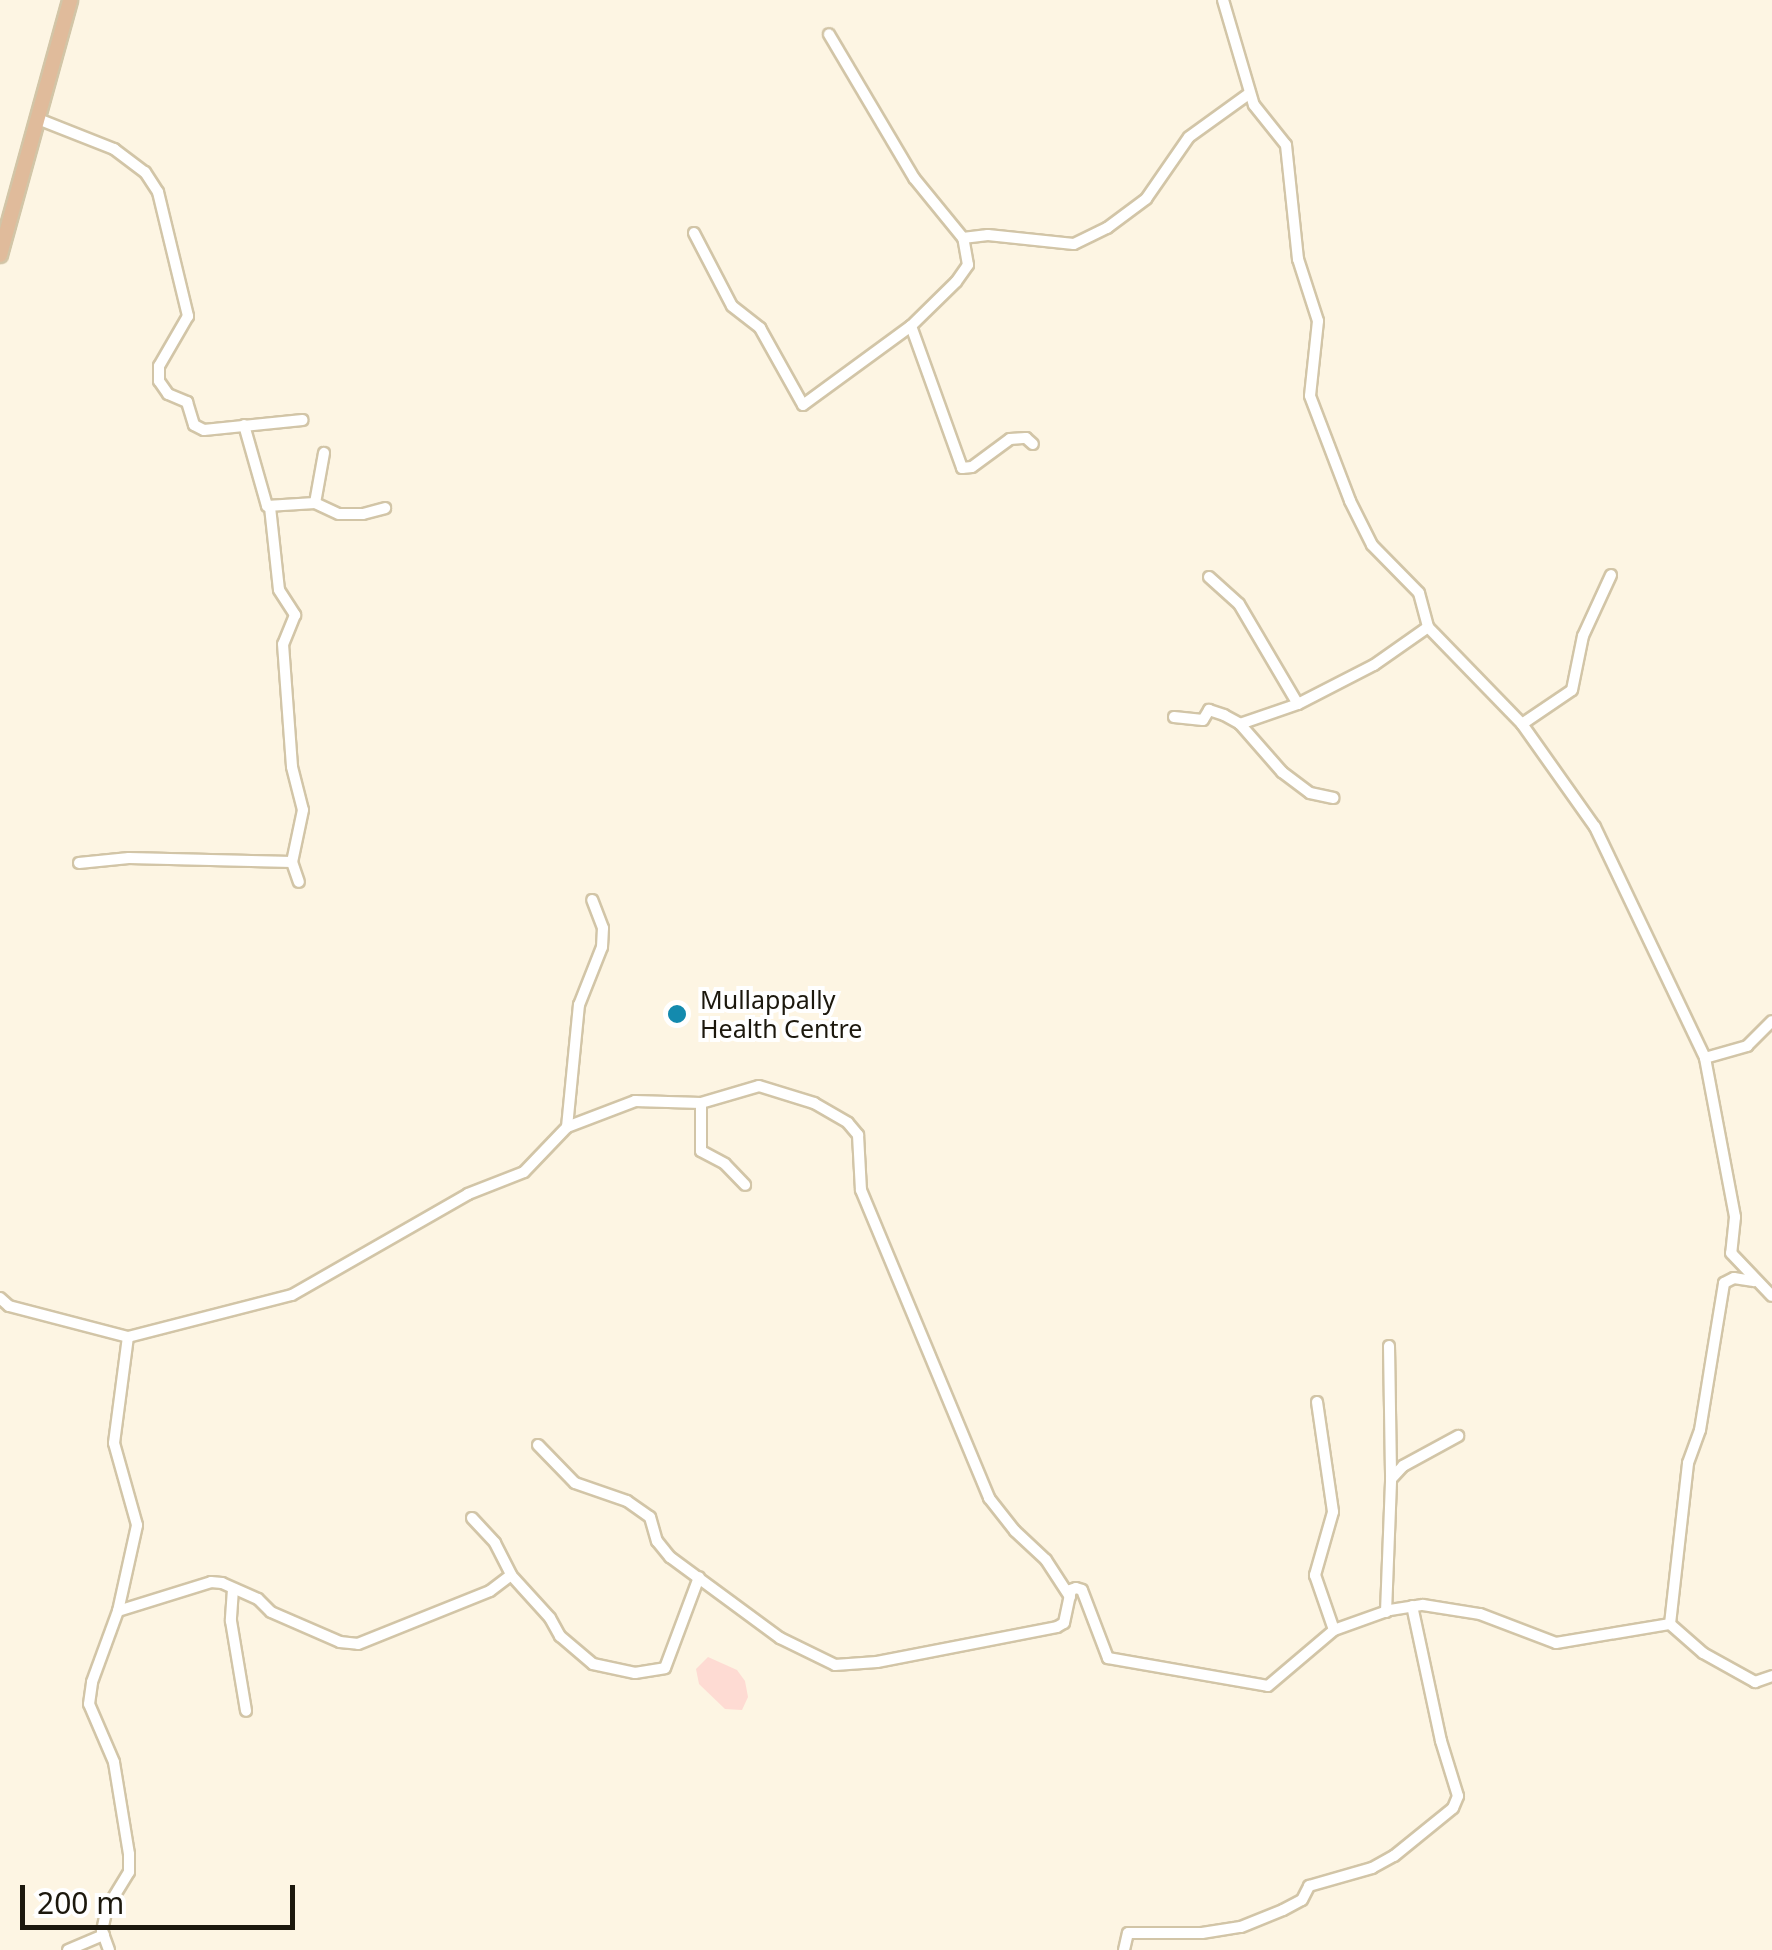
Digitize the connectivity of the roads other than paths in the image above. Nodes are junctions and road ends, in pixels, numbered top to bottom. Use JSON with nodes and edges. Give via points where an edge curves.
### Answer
{"nodes":[{"id":1,"x":70,"y":0,"type":"edge"},
{"id":2,"x":1222,"y":0,"type":"edge"},
{"id":3,"x":829,"y":34,"type":"dead end"},
{"id":4,"x":1250,"y":93,"type":"junction"},
{"id":5,"x":38,"y":119,"type":"junction"},
{"id":6,"x":694,"y":233,"type":"dead end"},
{"id":7,"x":963,"y":238,"type":"junction"},
{"id":8,"x":0,"y":255,"type":"edge"},
{"id":9,"x":911,"y":326,"type":"junction"},
{"id":10,"x":302,"y":420,"type":"dead end"},
{"id":11,"x":244,"y":425,"type":"junction"},
{"id":12,"x":1033,"y":444,"type":"dead end"},
{"id":13,"x":324,"y":453,"type":"dead end"},
{"id":14,"x":315,"y":503,"type":"junction"},
{"id":15,"x":270,"y":507,"type":"junction"},
{"id":16,"x":384,"y":508,"type":"dead end"},
{"id":17,"x":1611,"y":576,"type":"dead end"},
{"id":18,"x":1208,"y":577,"type":"dead end"},
{"id":19,"x":1428,"y":627,"type":"junction"},
{"id":20,"x":1298,"y":704,"type":"junction"},
{"id":21,"x":1174,"y":717,"type":"dead end"},
{"id":22,"x":1240,"y":724,"type":"junction"},
{"id":23,"x":1522,"y":724,"type":"junction"},
{"id":24,"x":1333,"y":798,"type":"dead end"},
{"id":25,"x":292,"y":862,"type":"junction"},
{"id":26,"x":79,"y":864,"type":"dead end"},
{"id":27,"x":299,"y":882,"type":"dead end"},
{"id":28,"x":592,"y":900,"type":"dead end"},
{"id":29,"x":1772,"y":1021,"type":"edge"},
{"id":30,"x":1705,"y":1058,"type":"junction"},
{"id":31,"x":702,"y":1103,"type":"junction"},
{"id":32,"x":566,"y":1127,"type":"junction"},
{"id":33,"x":745,"y":1185,"type":"dead end"},
{"id":34,"x":1754,"y":1281,"type":"junction"},
{"id":35,"x":1772,"y":1296,"type":"edge"},
{"id":36,"x":0,"y":1298,"type":"edge"},
{"id":37,"x":128,"y":1337,"type":"junction"},
{"id":38,"x":1389,"y":1346,"type":"dead end"},
{"id":39,"x":1317,"y":1402,"type":"dead end"},
{"id":40,"x":1458,"y":1436,"type":"dead end"},
{"id":41,"x":538,"y":1445,"type":"dead end"},
{"id":42,"x":1392,"y":1479,"type":"junction"},
{"id":43,"x":472,"y":1518,"type":"dead end"},
{"id":44,"x":512,"y":1575,"type":"junction"},
{"id":45,"x":699,"y":1577,"type":"junction"},
{"id":46,"x":233,"y":1589,"type":"junction"},
{"id":47,"x":1070,"y":1597,"type":"junction"},
{"id":48,"x":1412,"y":1606,"type":"junction"},
{"id":49,"x":118,"y":1610,"type":"junction"},
{"id":50,"x":1386,"y":1612,"type":"junction"},
{"id":51,"x":1670,"y":1624,"type":"junction"},
{"id":52,"x":1334,"y":1630,"type":"junction"},
{"id":53,"x":1772,"y":1676,"type":"edge"},
{"id":54,"x":246,"y":1710,"type":"dead end"},
{"id":55,"x":104,"y":1935,"type":"junction"},
{"id":56,"x":68,"y":1950,"type":"edge"},
{"id":57,"x":110,"y":1950,"type":"edge"},
{"id":58,"x":1124,"y":1950,"type":"edge"}],
"edges":[{"from":1,"to":5,"type":"main road"},
{"from":2,"to":4,"type":"street"},
{"from":3,"to":7,"type":"street","via":[[914,178]]},
{"from":4,"to":7,"type":"street","via":[[1189,136],[1146,199],[1108,228],[1074,244]]},
{"from":4,"to":19,"type":"street","via":[[1257,112],[1286,145],[1298,259],[1318,322],[1310,379],[1316,415],[1372,545],[1393,562],[1427,610]]},
{"from":5,"to":8,"type":"main road"},
{"from":5,"to":11,"type":"street","via":[[114,149],[152,182],[188,316],[166,350],[159,382],[188,402],[199,430]]},
{"from":6,"to":9,"type":"street","via":[[732,306],[760,328],[803,404]]},
{"from":7,"to":9,"type":"street","via":[[968,265]]},
{"from":9,"to":12,"type":"street","via":[[962,468],[1010,439]]},
{"from":10,"to":11,"type":"street"},
{"from":11,"to":15,"type":"street"},
{"from":13,"to":14,"type":"street"},
{"from":14,"to":15,"type":"street"},
{"from":14,"to":16,"type":"street","via":[[338,514]]},
{"from":15,"to":25,"type":"street","via":[[279,590],[295,615],[283,644],[292,767],[303,810]]},
{"from":17,"to":23,"type":"street","via":[[1583,636],[1572,690]]},
{"from":18,"to":20,"type":"street","via":[[1239,604]]},
{"from":19,"to":20,"type":"street","via":[[1374,665]]},
{"from":19,"to":23,"type":"street"},
{"from":20,"to":22,"type":"street"},
{"from":21,"to":22,"type":"street","via":[[1203,720],[1209,710]]},
{"from":22,"to":24,"type":"street","via":[[1282,772],[1310,793]]},
{"from":23,"to":30,"type":"street","via":[[1595,827]]},
{"from":25,"to":26,"type":"street","via":[[129,858]]},
{"from":25,"to":27,"type":"street"},
{"from":28,"to":32,"type":"street","via":[[603,928],[602,948],[579,1005]]},
{"from":29,"to":30,"type":"street","via":[[1747,1046]]},
{"from":30,"to":34,"type":"street","via":[[1735,1218],[1732,1253]]},
{"from":31,"to":32,"type":"street","via":[[636,1101]]},
{"from":31,"to":33,"type":"street","via":[[701,1151]]},
{"from":31,"to":47,"type":"street","via":[[758,1086],[814,1103],[858,1135],[861,1190],[989,1498]]},
{"from":32,"to":37,"type":"street","via":[[524,1172],[468,1194],[292,1295]]},
{"from":34,"to":35,"type":"street"},
{"from":34,"to":51,"type":"street","via":[[1724,1283],[1700,1430],[1688,1463]]},
{"from":36,"to":37,"type":"street"},
{"from":37,"to":49,"type":"street","via":[[114,1443],[137,1525]]},
{"from":38,"to":42,"type":"street"},
{"from":39,"to":52,"type":"street","via":[[1333,1512],[1315,1575]]},
{"from":40,"to":42,"type":"street"},
{"from":41,"to":45,"type":"street","via":[[575,1483],[627,1501],[650,1517],[670,1557]]},
{"from":42,"to":50,"type":"street"},
{"from":43,"to":44,"type":"street"},
{"from":44,"to":45,"type":"street","via":[[575,1652],[593,1664],[635,1673],[670,1662]]},
{"from":44,"to":46,"type":"street","via":[[490,1591],[358,1644]]},
{"from":45,"to":47,"type":"street","via":[[780,1638],[835,1665],[1056,1627],[1067,1617]]},
{"from":46,"to":49,"type":"street","via":[[211,1582]]},
{"from":46,"to":54,"type":"street"},
{"from":47,"to":52,"type":"street","via":[[1071,1590],[1082,1590],[1108,1658],[1268,1686]]},
{"from":48,"to":50,"type":"street"},
{"from":48,"to":51,"type":"street","via":[[1454,1607],[1556,1643]]},
{"from":48,"to":58,"type":"street","via":[[1458,1796],[1453,1808],[1383,1862],[1309,1886],[1302,1900],[1283,1910],[1241,1928],[1128,1934]]},
{"from":49,"to":55,"type":"street","via":[[89,1704],[114,1762],[129,1854],[130,1872],[107,1908]]},
{"from":50,"to":52,"type":"street"},
{"from":51,"to":53,"type":"street","via":[[1703,1653],[1755,1682]]},
{"from":55,"to":56,"type":"street"},
{"from":55,"to":57,"type":"street"}]}
